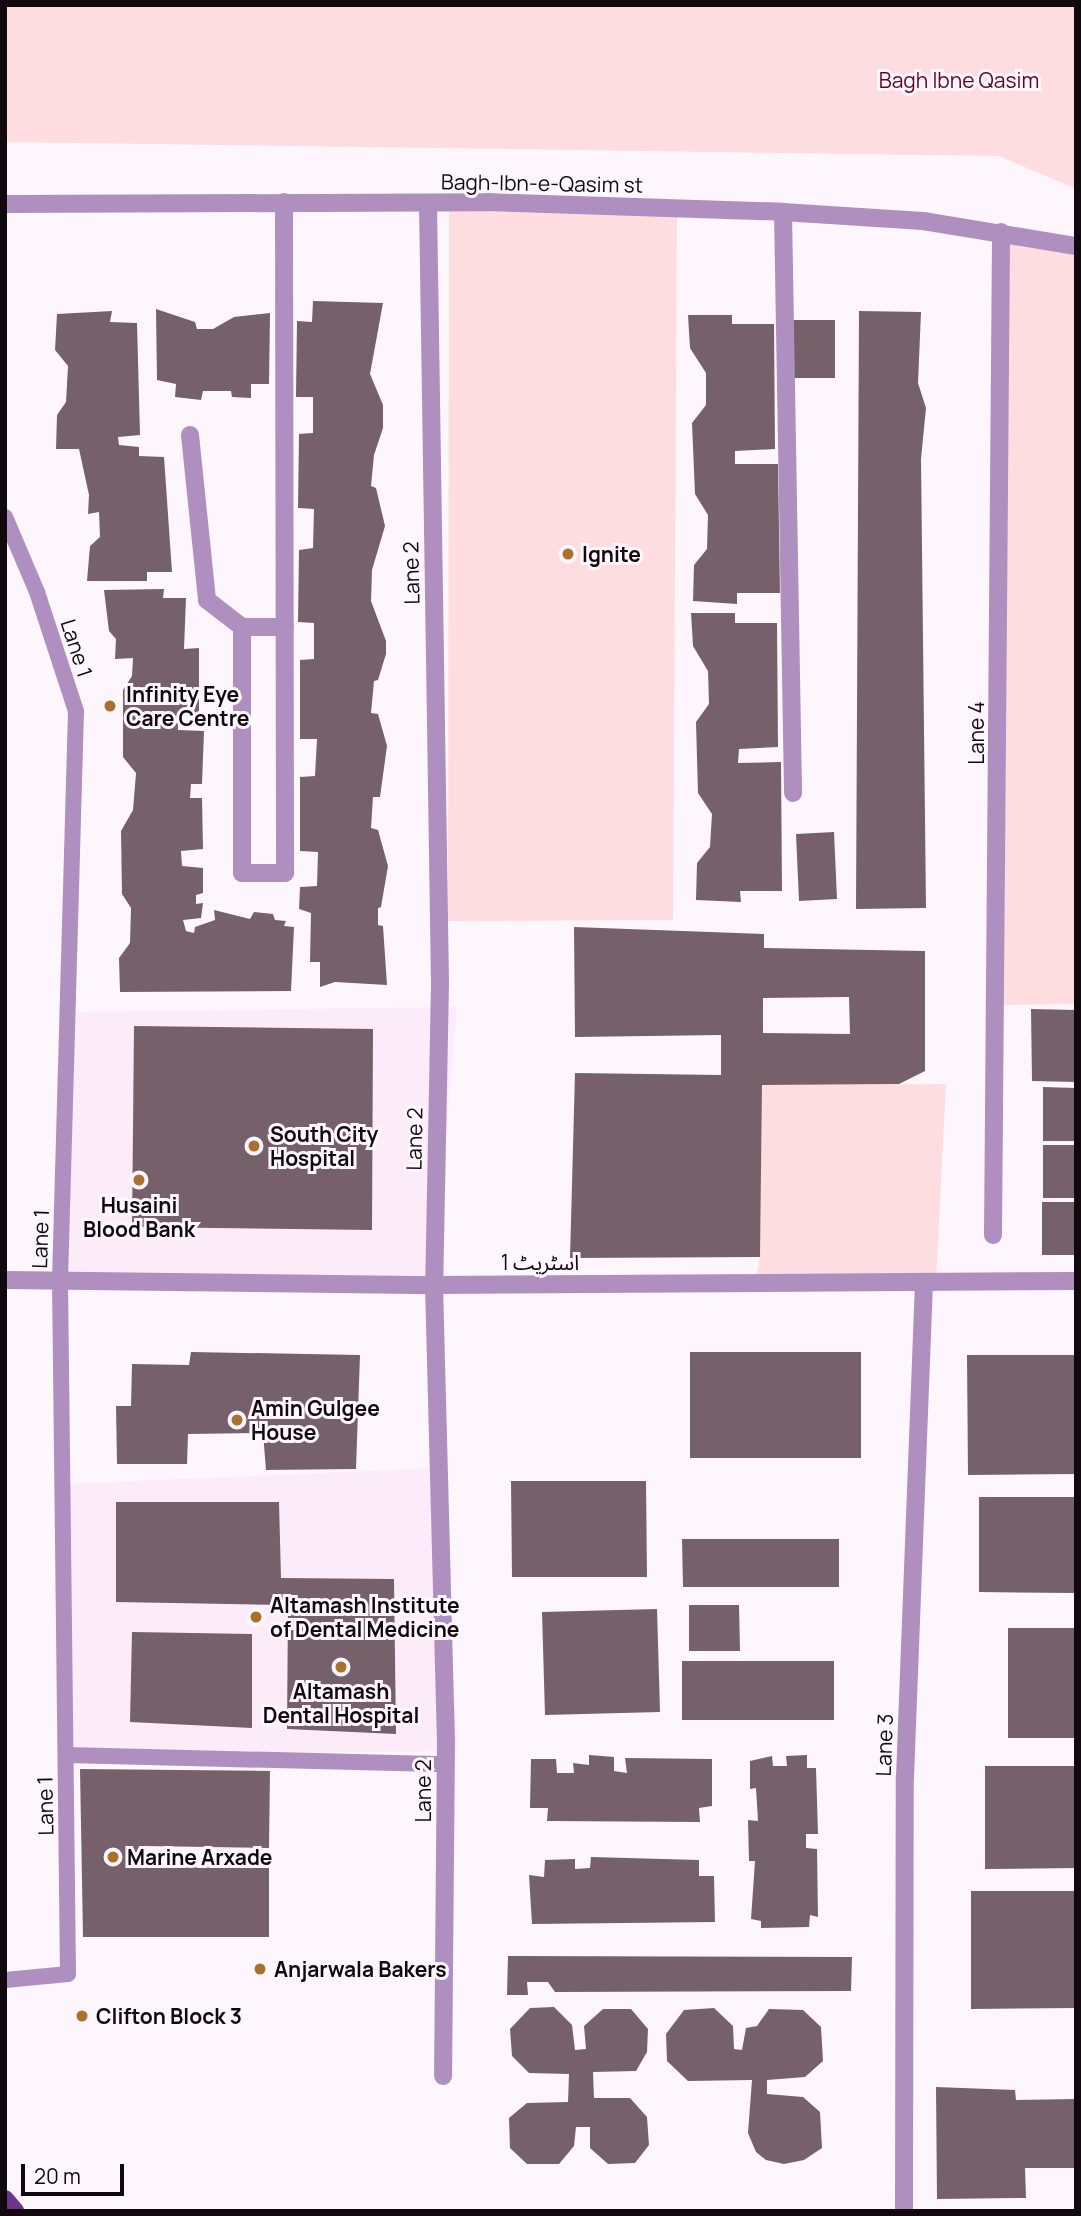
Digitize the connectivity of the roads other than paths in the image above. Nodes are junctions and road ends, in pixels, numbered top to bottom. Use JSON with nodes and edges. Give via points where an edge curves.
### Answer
{"nodes":[{"id":1,"x":284,"y":202,"type":"junction"},
{"id":2,"x":428,"y":203,"type":"junction"},
{"id":3,"x":5,"y":204,"type":"edge"},
{"id":4,"x":783,"y":212,"type":"junction"},
{"id":5,"x":1001,"y":232,"type":"junction"},
{"id":6,"x":1076,"y":246,"type":"edge"},
{"id":7,"x":190,"y":436,"type":"dead end"},
{"id":8,"x":5,"y":517,"type":"edge"},
{"id":9,"x":242,"y":627,"type":"junction"},
{"id":10,"x":285,"y":627,"type":"junction"},
{"id":11,"x":793,"y":793,"type":"dead end"},
{"id":12,"x":993,"y":1235,"type":"dead end"},
{"id":13,"x":5,"y":1280,"type":"edge"},
{"id":14,"x":60,"y":1280,"type":"junction"},
{"id":15,"x":1076,"y":1281,"type":"edge"},
{"id":16,"x":923,"y":1282,"type":"junction"},
{"id":17,"x":433,"y":1285,"type":"junction"},
{"id":18,"x":66,"y":1755,"type":"junction"},
{"id":19,"x":446,"y":1764,"type":"junction"},
{"id":20,"x":5,"y":1980,"type":"edge"},
{"id":21,"x":443,"y":2076,"type":"dead end"},
{"id":22,"x":5,"y":2199,"type":"edge"},
{"id":23,"x":15,"y":2211,"type":"edge"},
{"id":24,"x":904,"y":2211,"type":"edge"}],
"edges":[{"from":1,"to":2,"type":"street","name":"Bagh-Ibn-e-Qasim st"},
{"from":1,"to":3,"type":"street","name":"Bagh-Ibn-e-Qasim st"},
{"from":1,"to":10,"type":"street"},
{"from":2,"to":4,"type":"street","name":"Bagh-Ibn-e-Qasim st"},
{"from":2,"to":17,"type":"street","name":"Lane 2","via":[[440,984]]},
{"from":4,"to":5,"type":"street","name":"Bagh-Ibn-e-Qasim st","via":[[923,221]]},
{"from":4,"to":11,"type":"street"},
{"from":5,"to":6,"type":"street","name":"Bagh-Ibn-e-Qasim st"},
{"from":5,"to":12,"type":"street","name":"Lane 4"},
{"from":7,"to":9,"type":"street","via":[[207,600]]},
{"from":8,"to":14,"type":"lane","name":"Lane 1","via":[[37,592],[75,711]]},
{"from":9,"to":10,"type":"street"},
{"from":9,"to":10,"type":"street","via":[[242,873],[285,873]]},
{"from":13,"to":14,"type":"street","name":"اسٹریٹ 1"},
{"from":14,"to":17,"type":"street","name":"اسٹریٹ 1"},
{"from":14,"to":18,"type":"lane","name":"Lane 1"},
{"from":15,"to":16,"type":"street","name":"اسٹریٹ 1"},
{"from":16,"to":17,"type":"street","name":"اسٹریٹ 1"},
{"from":16,"to":24,"type":"street","name":"Lane 3","via":[[905,1777]]},
{"from":17,"to":19,"type":"street","name":"Lane 2"},
{"from":18,"to":19,"type":"lane"},
{"from":18,"to":20,"type":"lane","name":"Lane 1","via":[[68,1974]]},
{"from":19,"to":21,"type":"street","name":"Lane 2"},
{"from":22,"to":23,"type":"main road"}]}
